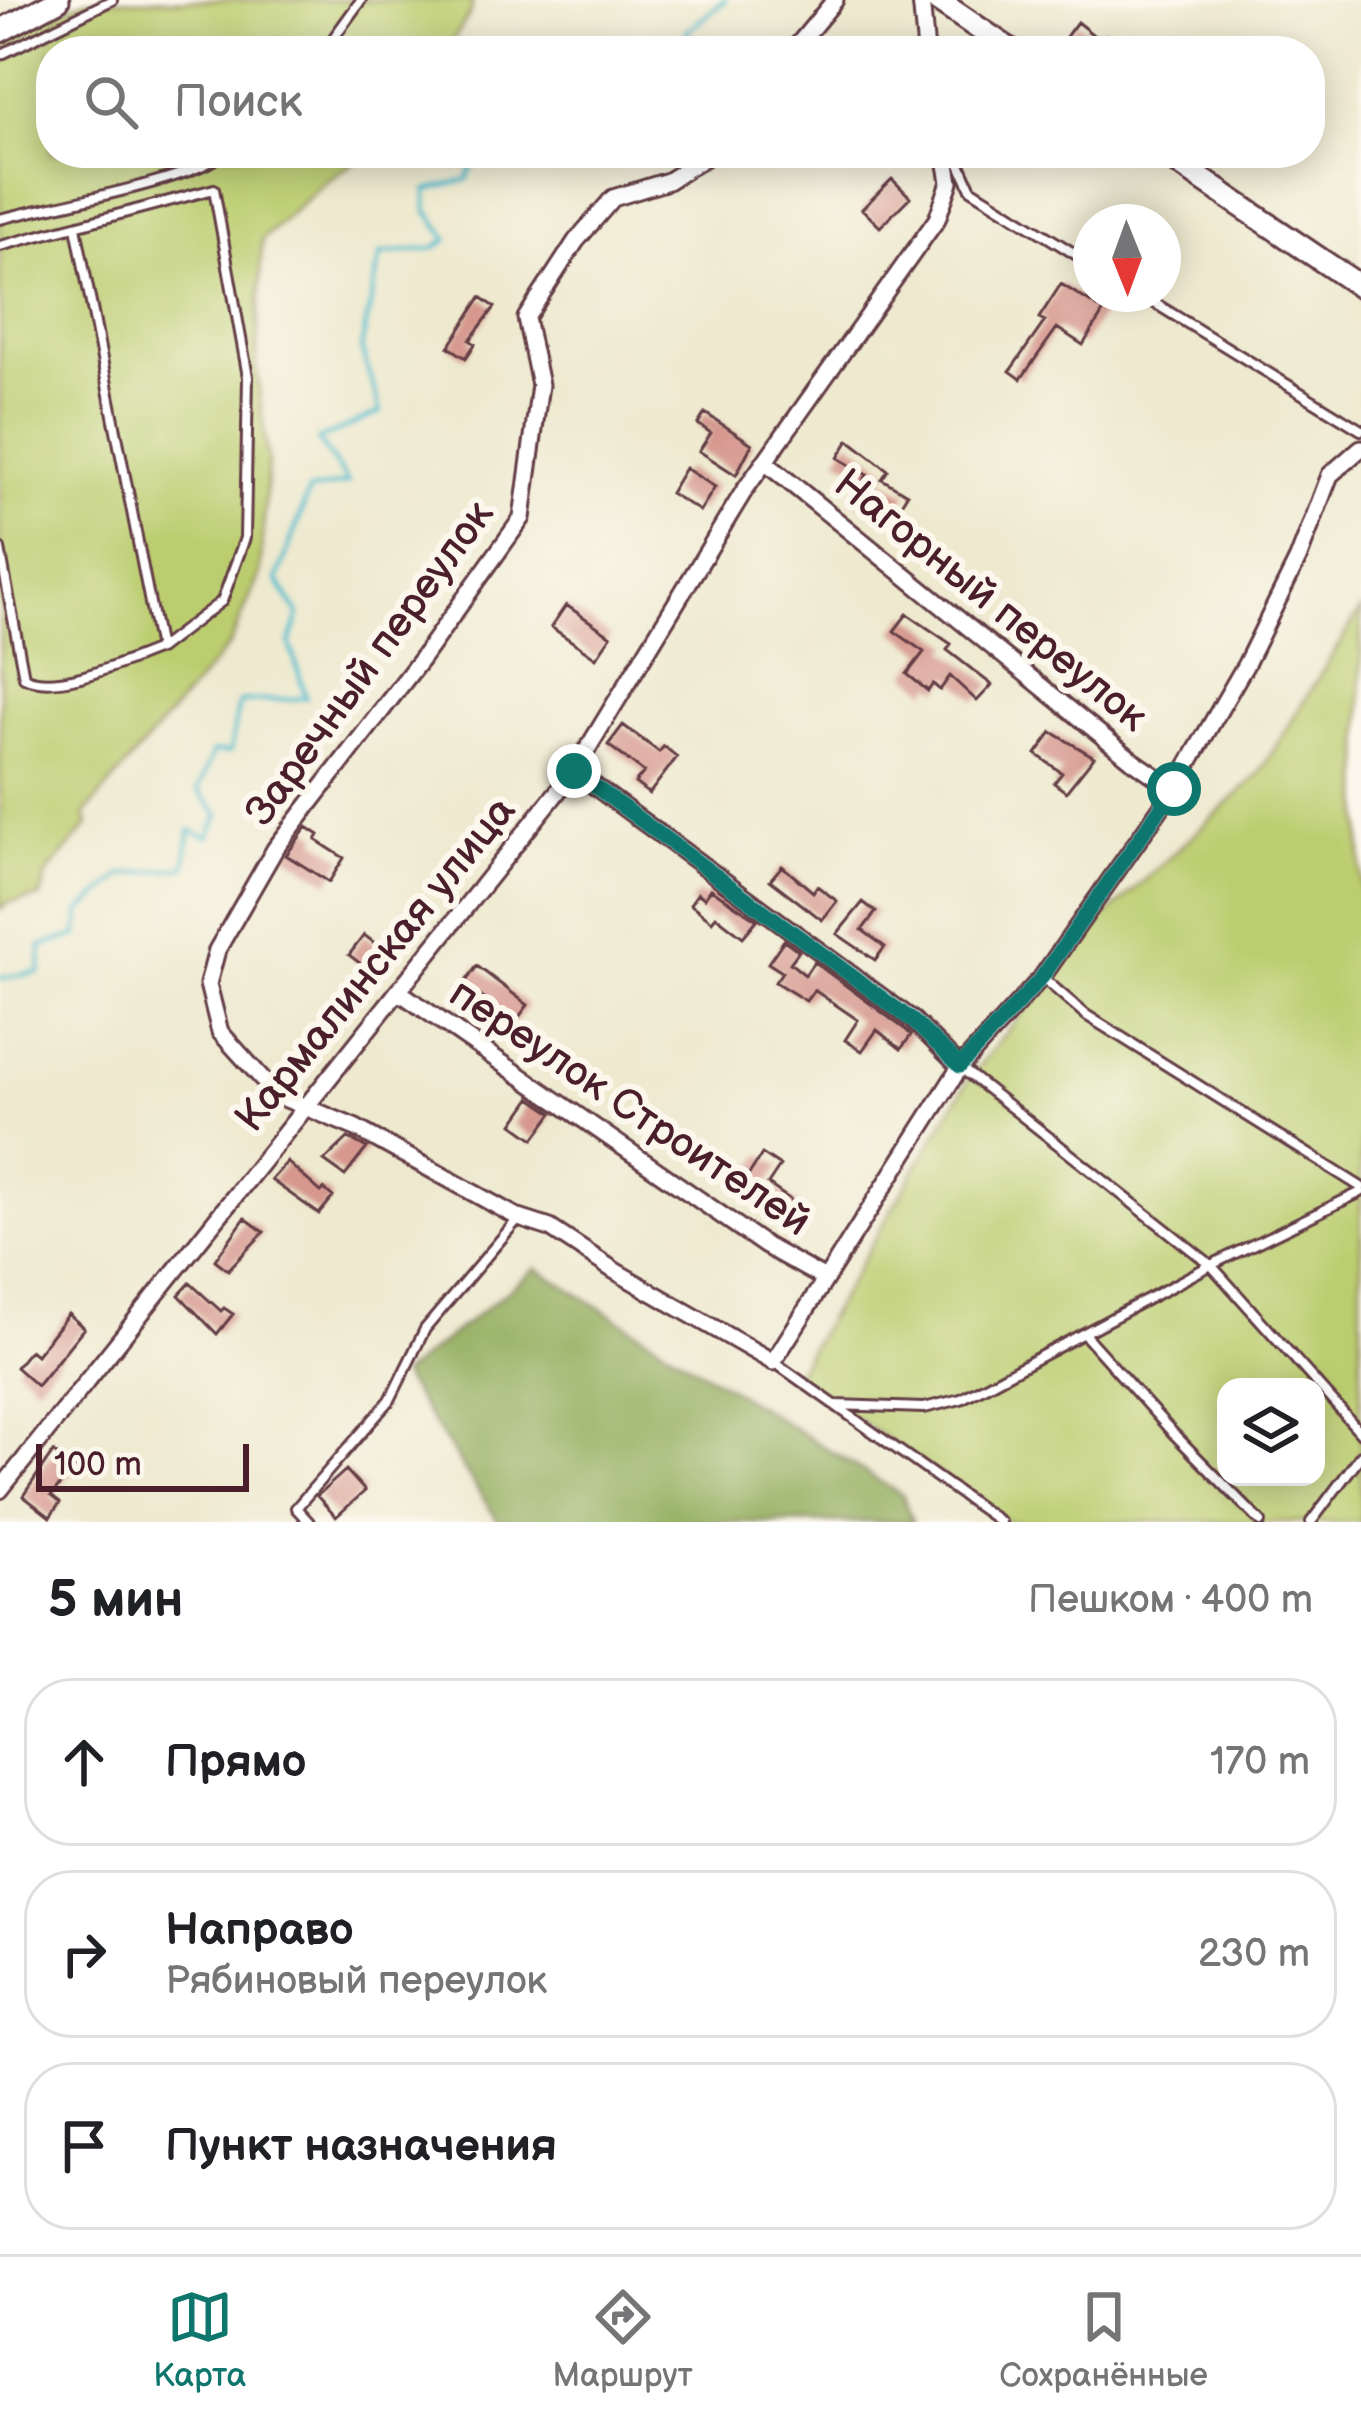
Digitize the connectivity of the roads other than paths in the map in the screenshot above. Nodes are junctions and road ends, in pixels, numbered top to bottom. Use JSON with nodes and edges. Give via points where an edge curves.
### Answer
{"nodes":[{"id":1,"x":58,"y":0,"type":"edge"},
{"id":2,"x":112,"y":0,"type":"edge"},
{"id":3,"x":361,"y":0,"type":"edge"},
{"id":4,"x":836,"y":0,"type":"edge"},
{"id":5,"x":921,"y":0,"type":"edge"},
{"id":6,"x":937,"y":0,"type":"edge"},
{"id":7,"x":962,"y":7,"type":"edge"},
{"id":8,"x":0,"y":31,"type":"edge"},
{"id":9,"x":39,"y":36,"type":"edge"},
{"id":10,"x":335,"y":36,"type":"edge"},
{"id":11,"x":806,"y":36,"type":"edge"},
{"id":12,"x":925,"y":36,"type":"edge"},
{"id":13,"x":995,"y":36,"type":"edge"},
{"id":14,"x":36,"y":37,"type":"edge"},
{"id":15,"x":0,"y":55,"type":"edge"},
{"id":16,"x":199,"y":168,"type":"edge"},
{"id":17,"x":688,"y":168,"type":"edge"},
{"id":18,"x":948,"y":168,"type":"edge"},
{"id":19,"x":962,"y":168,"type":"edge"},
{"id":20,"x":1185,"y":168,"type":"edge"},
{"id":21,"x":0,"y":219,"type":"edge"},
{"id":22,"x":76,"y":227,"type":"junction"},
{"id":23,"x":0,"y":246,"type":"edge"},
{"id":24,"x":1073,"y":253,"type":"edge"},
{"id":25,"x":1361,"y":287,"type":"edge"},
{"id":26,"x":1169,"y":312,"type":"edge"},
{"id":27,"x":1361,"y":430,"type":"edge"},
{"id":28,"x":1361,"y":448,"type":"edge"},
{"id":29,"x":766,"y":463,"type":"junction"},
{"id":30,"x":0,"y":549,"type":"edge"},
{"id":31,"x":159,"y":649,"type":"junction"},
{"id":32,"x":574,"y":771,"type":"junction"},
{"id":33,"x":1174,"y":789,"type":"junction"},
{"id":34,"x":1042,"y":977,"type":"junction"},
{"id":35,"x":398,"y":991,"type":"junction"},
{"id":36,"x":960,"y":1066,"type":"junction"},
{"id":37,"x":305,"y":1108,"type":"junction"},
{"id":38,"x":1361,"y":1189,"type":"edge"},
{"id":39,"x":519,"y":1218,"type":"junction"},
{"id":40,"x":1211,"y":1265,"type":"junction"},
{"id":41,"x":825,"y":1280,"type":"junction"},
{"id":42,"x":1085,"y":1335,"type":"junction"},
{"id":43,"x":772,"y":1362,"type":"junction"},
{"id":44,"x":836,"y":1405,"type":"junction"},
{"id":45,"x":1361,"y":1432,"type":"edge"},
{"id":46,"x":1361,"y":1455,"type":"edge"},
{"id":47,"x":0,"y":1490,"type":"edge"},
{"id":48,"x":309,"y":1522,"type":"edge"},
{"id":49,"x":1000,"y":1522,"type":"edge"},
{"id":50,"x":1261,"y":1522,"type":"edge"},
{"id":51,"x":1311,"y":1522,"type":"edge"}],
"edges":[{"from":1,"to":8,"type":"street"},
{"from":2,"to":9,"type":"lane"},
{"from":3,"to":10,"type":"lane"},
{"from":4,"to":11,"type":"street"},
{"from":5,"to":12,"type":"street"},
{"from":6,"to":7,"type":"street"},
{"from":7,"to":13,"type":"street"},
{"from":14,"to":15,"type":"lane"},
{"from":16,"to":21,"type":"lane"},
{"from":17,"to":37,"type":"street","name":"Заречный переулок","via":[[613,197],[526,318],[540,385],[522,518],[275,849],[218,950],[208,984],[220,1032],[277,1094]]},
{"from":18,"to":29,"type":"street","name":"Кармалинская улица","via":[[937,218]]},
{"from":19,"to":24,"type":"lane","via":[[971,189]]},
{"from":20,"to":25,"type":"street"},
{"from":22,"to":23,"type":"lane"},
{"from":22,"to":31,"type":"lane"},
{"from":22,"to":31,"type":"lane","via":[[214,189],[248,377],[245,538],[222,601]]},
{"from":26,"to":27,"type":"lane"},
{"from":28,"to":33,"type":"street","via":[[1330,476],[1298,560]]},
{"from":29,"to":32,"type":"street","name":"Кармалинская улица"},
{"from":29,"to":33,"type":"street","name":"Нагорный переулок"},
{"from":30,"to":31,"type":"lane","via":[[24,676],[36,683],[80,677]]},
{"from":32,"to":35,"type":"street","name":"Кармалинская улица"},
{"from":32,"to":36,"type":"street","via":[[913,1021]]},
{"from":33,"to":34,"type":"street"},
{"from":34,"to":36,"type":"street"},
{"from":34,"to":38,"type":"lane","via":[[1086,1015]]},
{"from":35,"to":37,"type":"street","name":"Кармалинская улица"},
{"from":35,"to":41,"type":"street","name":"переулок Строителей"},
{"from":36,"to":40,"type":"lane"},
{"from":36,"to":41,"type":"street"},
{"from":37,"to":39,"type":"street","name":"Заречный переулок"},
{"from":37,"to":47,"type":"street","name":"Кармалинская улица"},
{"from":38,"to":40,"type":"lane"},
{"from":39,"to":43,"type":"street","name":"Заречный переулок","via":[[550,1228]]},
{"from":39,"to":48,"type":"lane","via":[[425,1329],[390,1400],[296,1508]]},
{"from":40,"to":42,"type":"lane"},
{"from":40,"to":45,"type":"lane"},
{"from":41,"to":43,"type":"street"},
{"from":42,"to":44,"type":"lane","via":[[961,1399],[925,1408]]},
{"from":42,"to":50,"type":"lane"},
{"from":43,"to":44,"type":"lane"},
{"from":44,"to":49,"type":"lane"},
{"from":46,"to":51,"type":"lane"}]}
